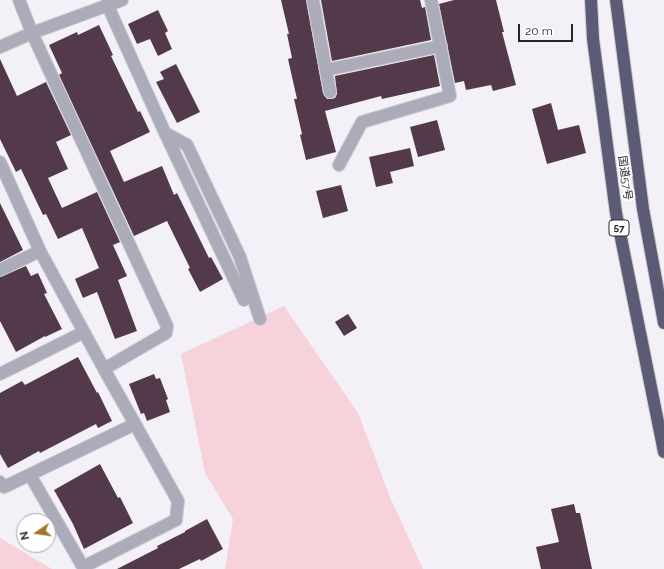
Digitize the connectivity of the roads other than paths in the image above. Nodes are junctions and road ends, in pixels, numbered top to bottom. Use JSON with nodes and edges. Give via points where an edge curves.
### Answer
{"nodes":[{"id":1,"x":18,"y":0,"type":"edge"},
{"id":2,"x":122,"y":0,"type":"edge"},
{"id":3,"x":313,"y":0,"type":"edge"},
{"id":4,"x":431,"y":0,"type":"edge"},
{"id":5,"x":591,"y":0,"type":"edge"},
{"id":6,"x":616,"y":0,"type":"edge"},
{"id":7,"x":107,"y":4,"type":"junction"},
{"id":8,"x":32,"y":33,"type":"junction"},
{"id":9,"x":441,"y":46,"type":"junction"},
{"id":10,"x":0,"y":47,"type":"edge"},
{"id":11,"x":326,"y":70,"type":"junction"},
{"id":12,"x":330,"y":92,"type":"dead end"},
{"id":13,"x":166,"y":133,"type":"junction"},
{"id":14,"x":0,"y":162,"type":"edge"},
{"id":15,"x":340,"y":165,"type":"dead end"},
{"id":16,"x":40,"y":251,"type":"junction"},
{"id":17,"x":0,"y":270,"type":"edge"},
{"id":18,"x":244,"y":300,"type":"dead end"},
{"id":19,"x":260,"y":319,"type":"dead end"},
{"id":20,"x":664,"y":323,"type":"edge"},
{"id":21,"x":84,"y":332,"type":"junction"},
{"id":22,"x":104,"y":369,"type":"junction"},
{"id":23,"x":0,"y":374,"type":"edge"},
{"id":24,"x":135,"y":424,"type":"junction"},
{"id":25,"x":664,"y":452,"type":"edge"},
{"id":26,"x":30,"y":474,"type":"junction"},
{"id":27,"x":0,"y":482,"type":"edge"}],
"edges":[{"from":1,"to":8,"type":"street"},
{"from":2,"to":7,"type":"street"},
{"from":3,"to":11,"type":"street"},
{"from":4,"to":9,"type":"street"},
{"from":5,"to":25,"type":"highway","name":"国道57号","number":"57","via":[[593,39],[616,213]]},
{"from":6,"to":20,"type":"highway","name":"国道57号","number":"57","via":[[643,209]]},
{"from":7,"to":8,"type":"street"},
{"from":7,"to":13,"type":"street"},
{"from":8,"to":10,"type":"street"},
{"from":8,"to":22,"type":"street","via":[[167,326],[166,333]]},
{"from":9,"to":11,"type":"street"},
{"from":9,"to":15,"type":"street","via":[[450,96],[362,122]]},
{"from":11,"to":12,"type":"street"},
{"from":13,"to":18,"type":"street"},
{"from":13,"to":19,"type":"street","via":[[187,145],[240,257]]},
{"from":14,"to":16,"type":"street"},
{"from":16,"to":17,"type":"street"},
{"from":16,"to":21,"type":"street"},
{"from":21,"to":22,"type":"street"},
{"from":21,"to":23,"type":"street"},
{"from":22,"to":24,"type":"street"},
{"from":24,"to":26,"type":"street"},
{"from":24,"to":26,"type":"street","via":[[178,501],[176,520],[83,567]]},
{"from":26,"to":27,"type":"street","via":[[4,487]]}]}
